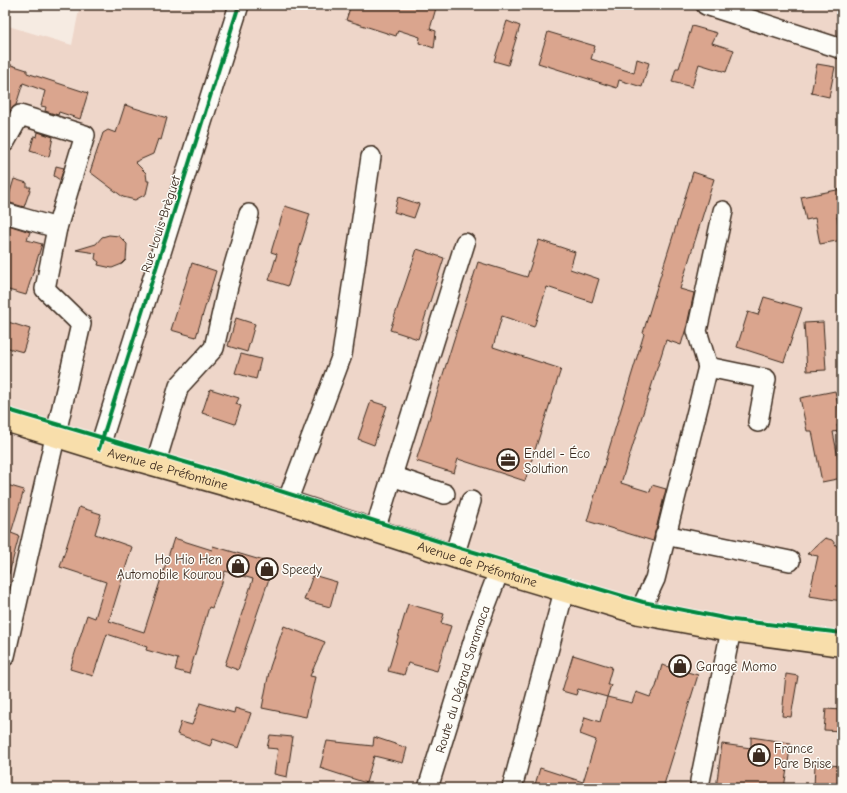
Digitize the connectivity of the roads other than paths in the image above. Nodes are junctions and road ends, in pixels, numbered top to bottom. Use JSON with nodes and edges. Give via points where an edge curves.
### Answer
{"nodes":[{"id":1,"x":239,"y":5,"type":"edge"},
{"id":2,"x":706,"y":5,"type":"edge"},
{"id":3,"x":842,"y":49,"type":"edge"},
{"id":4,"x":5,"y":142,"type":"edge"},
{"id":5,"x":371,"y":157,"type":"dead end"},
{"id":6,"x":723,"y":211,"type":"dead end"},
{"id":7,"x":5,"y":213,"type":"edge"},
{"id":8,"x":249,"y":214,"type":"dead end"},
{"id":9,"x":57,"y":228,"type":"junction"},
{"id":10,"x":465,"y":243,"type":"dead end"},
{"id":11,"x":708,"y":367,"type":"junction"},
{"id":12,"x":5,"y":420,"type":"edge"},
{"id":13,"x":758,"y":422,"type":"dead end"},
{"id":14,"x":55,"y":435,"type":"junction"},
{"id":15,"x":99,"y":449,"type":"junction"},
{"id":16,"x":155,"y":465,"type":"junction"},
{"id":17,"x":392,"y":476,"type":"junction"},
{"id":18,"x":445,"y":494,"type":"dead end"},
{"id":19,"x":471,"y":501,"type":"dead end"},
{"id":20,"x":287,"y":502,"type":"junction"},
{"id":21,"x":375,"y":530,"type":"junction"},
{"id":22,"x":665,"y":535,"type":"junction"},
{"id":23,"x":454,"y":556,"type":"junction"},
{"id":24,"x":790,"y":560,"type":"dead end"},
{"id":25,"x":499,"y":571,"type":"junction"},
{"id":26,"x":564,"y":591,"type":"junction"},
{"id":27,"x":639,"y":613,"type":"junction"},
{"id":28,"x":731,"y":630,"type":"junction"},
{"id":29,"x":842,"y":646,"type":"edge"},
{"id":30,"x":5,"y":656,"type":"edge"},
{"id":31,"x":700,"y":781,"type":"dead end"},
{"id":32,"x":428,"y":788,"type":"edge"},
{"id":33,"x":512,"y":788,"type":"edge"}],
"edges":[{"from":1,"to":15,"type":"street","name":"Rue Louis Brèguet"},
{"from":2,"to":3,"type":"street"},
{"from":4,"to":9,"type":"street","via":[[20,115],[85,135]]},
{"from":5,"to":20,"type":"street","via":[[342,355]]},
{"from":6,"to":11,"type":"street","via":[[697,331]]},
{"from":7,"to":9,"type":"street"},
{"from":8,"to":16,"type":"street","via":[[228,286],[214,348],[179,386]]},
{"from":9,"to":14,"type":"street","via":[[45,289],[81,324]]},
{"from":10,"to":17,"type":"street"},
{"from":11,"to":13,"type":"street","via":[[766,379]]},
{"from":11,"to":22,"type":"street"},
{"from":12,"to":14,"type":"main road","name":"Avenue de Préfontaine"},
{"from":14,"to":15,"type":"main road","name":"Avenue de Préfontaine"},
{"from":14,"to":30,"type":"street"},
{"from":15,"to":16,"type":"main road","name":"Avenue de Préfontaine"},
{"from":16,"to":20,"type":"main road","name":"Avenue de Préfontaine"},
{"from":17,"to":18,"type":"street"},
{"from":17,"to":21,"type":"street"},
{"from":19,"to":23,"type":"street"},
{"from":20,"to":21,"type":"main road","name":"Avenue de Préfontaine"},
{"from":21,"to":23,"type":"main road","name":"Avenue de Préfontaine"},
{"from":22,"to":24,"type":"street"},
{"from":22,"to":27,"type":"street","via":[[655,579]]},
{"from":23,"to":25,"type":"main road","name":"Avenue de Préfontaine"},
{"from":25,"to":26,"type":"main road","name":"Avenue de Préfontaine"},
{"from":25,"to":32,"type":"street","name":"Route du Dégrad Saramaca","via":[[479,623]]},
{"from":26,"to":27,"type":"main road","name":"Avenue de Préfontaine"},
{"from":26,"to":33,"type":"street"},
{"from":27,"to":28,"type":"main road","name":"Avenue de Préfontaine"},
{"from":28,"to":29,"type":"main road","name":"Avenue de Préfontaine"},
{"from":28,"to":31,"type":"street"}]}
